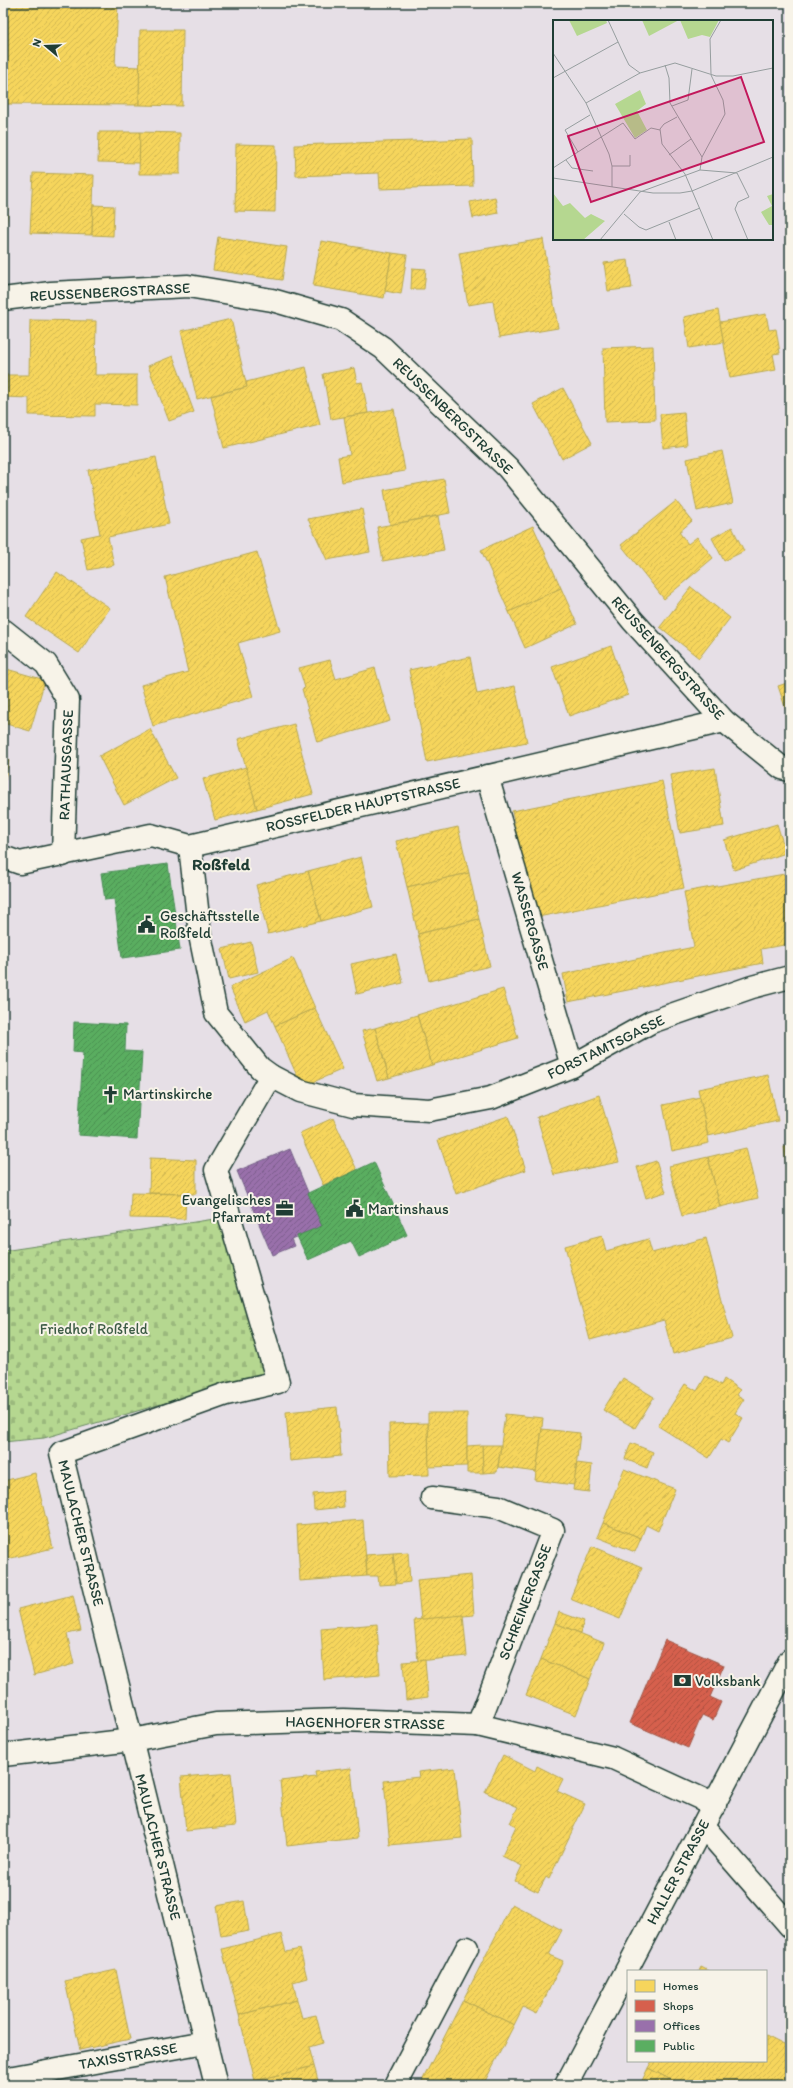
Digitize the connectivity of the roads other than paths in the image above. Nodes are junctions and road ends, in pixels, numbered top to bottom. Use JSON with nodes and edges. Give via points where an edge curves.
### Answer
{"nodes":[{"id":1,"x":3,"y":299,"type":"edge"},
{"id":2,"x":3,"y":630,"type":"edge"},
{"id":3,"x":724,"y":721,"type":"junction"},
{"id":4,"x":790,"y":770,"type":"edge"},
{"id":5,"x":487,"y":776,"type":"junction"},
{"id":6,"x":190,"y":846,"type":"junction"},
{"id":7,"x":63,"y":855,"type":"junction"},
{"id":8,"x":3,"y":858,"type":"edge"},
{"id":9,"x":790,"y":977,"type":"edge"},
{"id":10,"x":572,"y":1066,"type":"junction"},
{"id":11,"x":271,"y":1076,"type":"junction"},
{"id":12,"x":432,"y":1498,"type":"dead end"},
{"id":13,"x":790,"y":1660,"type":"edge"},
{"id":14,"x":478,"y":1725,"type":"junction"},
{"id":15,"x":132,"y":1740,"type":"junction"},
{"id":16,"x":3,"y":1754,"type":"edge"},
{"id":17,"x":715,"y":1805,"type":"junction"},
{"id":18,"x":703,"y":1826,"type":"junction"},
{"id":19,"x":790,"y":1926,"type":"edge"},
{"id":20,"x":467,"y":1948,"type":"dead end"},
{"id":21,"x":206,"y":2042,"type":"junction"},
{"id":22,"x":3,"y":2079,"type":"edge"},
{"id":23,"x":216,"y":2085,"type":"edge"},
{"id":24,"x":395,"y":2085,"type":"edge"},
{"id":25,"x":566,"y":2085,"type":"edge"}],
"edges":[{"from":1,"to":3,"type":"street","name":"REUSSENBERGSTRASSE","via":[[51,293],[188,286],[272,300],[341,320],[383,348],[508,468],[633,621]]},
{"from":2,"to":7,"type":"street","name":"RATHAUSGASSE","via":[[46,664],[68,700]]},
{"from":3,"to":4,"type":"street","name":"REUSSENBERGSTRASSE","via":[[782,768]]},
{"from":3,"to":5,"type":"street","name":"ROSSFELDER HAUPTSTRASSE"},
{"from":5,"to":6,"type":"street","name":"ROSSFELDER HAUPTSTRASSE"},
{"from":5,"to":10,"type":"street","name":"WASSERGASSE"},
{"from":6,"to":7,"type":"street","name":"ROSSFELDER HAUPTSTRASSE","via":[[151,835]]},
{"from":6,"to":11,"type":"street","name":"FORSTAMTSGASSE","via":[[200,935],[216,1013],[260,1068]]},
{"from":7,"to":8,"type":"street","name":"ROSSFELDER HAUPTSTRASSE","via":[[20,863]]},
{"from":9,"to":10,"type":"street","name":"FORSTAMTSGASSE","via":[[752,987],[651,1022]]},
{"from":10,"to":11,"type":"street","name":"FORSTAMTSGASSE","via":[[491,1098],[429,1110],[353,1105],[300,1092]]},
{"from":11,"to":15,"type":"street","name":"MAULACHER STRASSE","via":[[216,1170],[278,1382],[226,1394],[61,1452]]},
{"from":12,"to":14,"type":"street","name":"SCHREINERGASSE","via":[[498,1507],[553,1530]]},
{"from":13,"to":17,"type":"street","name":"HALLER STRASSE"},
{"from":14,"to":15,"type":"street","name":"HAGENHOFER STRASSE","via":[[342,1720],[216,1724]]},
{"from":14,"to":17,"type":"street","name":"HAGENHOFER STRASSE","via":[[613,1758]]},
{"from":15,"to":16,"type":"street","name":"HAGENHOFER STRASSE"},
{"from":15,"to":21,"type":"street","name":"MAULACHER STRASSE"},
{"from":17,"to":18,"type":"street","name":"HALLER STRASSE"},
{"from":18,"to":19,"type":"street"},
{"from":18,"to":25,"type":"street","name":"HALLER STRASSE"},
{"from":20,"to":24,"type":"street"},
{"from":21,"to":22,"type":"street","name":"TAXISSTRASSE"},
{"from":21,"to":23,"type":"street","name":"MAULACHER STRASSE"}]}
